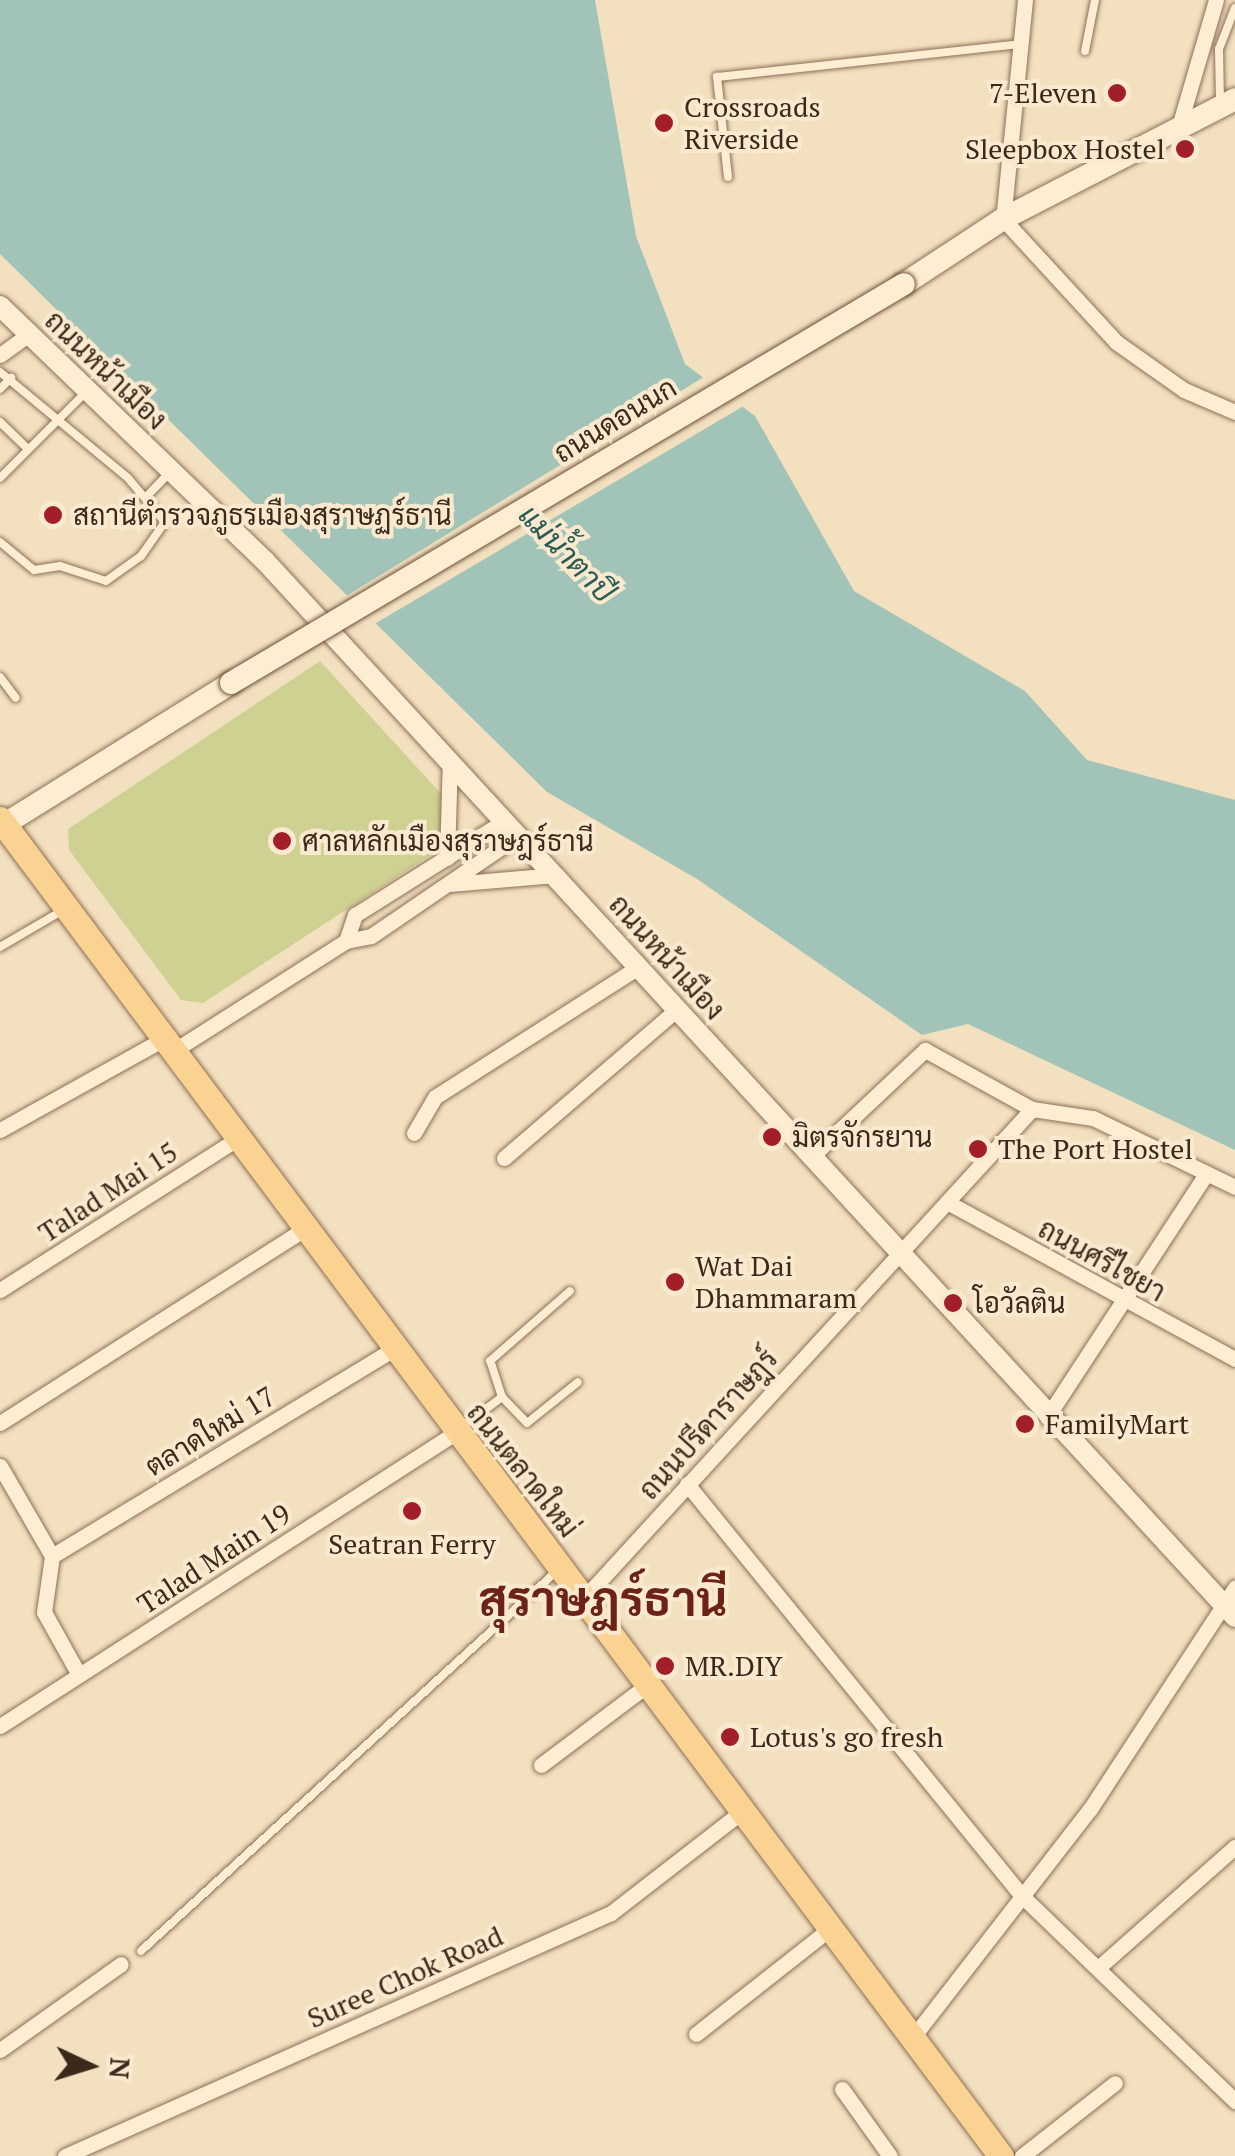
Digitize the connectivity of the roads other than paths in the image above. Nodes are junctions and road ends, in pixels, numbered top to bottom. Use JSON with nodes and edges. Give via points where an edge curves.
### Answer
{"nodes":[{"id":1,"x":1024,"y":0,"type":"edge"},
{"id":2,"x":1096,"y":0,"type":"edge"},
{"id":3,"x":1216,"y":0,"type":"edge"},
{"id":4,"x":1235,"y":8,"type":"edge"},
{"id":5,"x":1232,"y":20,"type":"edge"},
{"id":6,"x":1020,"y":44,"type":"junction"},
{"id":7,"x":1085,"y":50,"type":"dead end"},
{"id":8,"x":1228,"y":102,"type":"edge"},
{"id":9,"x":1180,"y":123,"type":"junction"},
{"id":10,"x":728,"y":177,"type":"dead end"},
{"id":11,"x":1003,"y":219,"type":"junction"},
{"id":12,"x":0,"y":306,"type":"edge"},
{"id":13,"x":30,"y":334,"type":"junction"},
{"id":14,"x":0,"y":355,"type":"edge"},
{"id":15,"x":0,"y":372,"type":"edge"},
{"id":16,"x":11,"y":378,"type":"junction"},
{"id":17,"x":0,"y":389,"type":"edge"},
{"id":18,"x":88,"y":391,"type":"junction"},
{"id":19,"x":1235,"y":412,"type":"edge"},
{"id":20,"x":59,"y":417,"type":"junction"},
{"id":21,"x":0,"y":422,"type":"edge"},
{"id":22,"x":28,"y":448,"type":"junction"},
{"id":23,"x":171,"y":471,"type":"junction"},
{"id":24,"x":0,"y":478,"type":"edge"},
{"id":25,"x":146,"y":496,"type":"junction"},
{"id":26,"x":0,"y":542,"type":"edge"},
{"id":27,"x":0,"y":678,"type":"edge"},
{"id":28,"x":16,"y":698,"type":"dead end"},
{"id":29,"x":450,"y":760,"type":"junction"},
{"id":30,"x":1,"y":824,"type":"edge"},
{"id":31,"x":512,"y":827,"type":"junction"},
{"id":32,"x":448,"y":858,"type":"junction"},
{"id":33,"x":557,"y":875,"type":"junction"},
{"id":34,"x":447,"y":884,"type":"junction"},
{"id":35,"x":68,"y":907,"type":"junction"},
{"id":36,"x":346,"y":941,"type":"junction"},
{"id":37,"x":0,"y":947,"type":"edge"},
{"id":38,"x":640,"y":966,"type":"junction"},
{"id":39,"x":677,"y":1009,"type":"junction"},
{"id":40,"x":173,"y":1042,"type":"junction"},
{"id":41,"x":1032,"y":1109,"type":"junction"},
{"id":42,"x":0,"y":1130,"type":"edge"},
{"id":43,"x":414,"y":1133,"type":"dead end"},
{"id":44,"x":242,"y":1135,"type":"junction"},
{"id":45,"x":504,"y":1158,"type":"dead end"},
{"id":46,"x":810,"y":1158,"type":"junction"},
{"id":47,"x":1206,"y":1174,"type":"junction"},
{"id":48,"x":1235,"y":1187,"type":"edge"},
{"id":49,"x":947,"y":1202,"type":"junction"},
{"id":50,"x":308,"y":1227,"type":"junction"},
{"id":51,"x":896,"y":1254,"type":"junction"},
{"id":52,"x":0,"y":1290,"type":"edge"},
{"id":53,"x":570,"y":1291,"type":"dead end"},
{"id":54,"x":1125,"y":1303,"type":"junction"},
{"id":55,"x":394,"y":1349,"type":"junction"},
{"id":56,"x":1235,"y":1358,"type":"edge"},
{"id":57,"x":578,"y":1382,"type":"dead end"},
{"id":58,"x":502,"y":1396,"type":"junction"},
{"id":59,"x":1047,"y":1417,"type":"junction"},
{"id":60,"x":0,"y":1423,"type":"edge"},
{"id":61,"x":454,"y":1433,"type":"junction"},
{"id":62,"x":0,"y":1466,"type":"edge"},
{"id":63,"x":687,"y":1484,"type":"junction"},
{"id":64,"x":6,"y":1488,"type":"edge"},
{"id":65,"x":52,"y":1556,"type":"junction"},
{"id":66,"x":561,"y":1567,"type":"junction"},
{"id":67,"x":585,"y":1597,"type":"junction"},
{"id":68,"x":1231,"y":1603,"type":"edge"},
{"id":69,"x":79,"y":1675,"type":"junction"},
{"id":70,"x":650,"y":1684,"type":"junction"},
{"id":71,"x":0,"y":1726,"type":"edge"},
{"id":72,"x":541,"y":1765,"type":"dead end"},
{"id":73,"x":745,"y":1809,"type":"junction"},
{"id":74,"x":1235,"y":1847,"type":"edge"},
{"id":75,"x":1022,"y":1896,"type":"junction"},
{"id":76,"x":832,"y":1927,"type":"junction"},
{"id":77,"x":141,"y":1951,"type":"dead end"},
{"id":78,"x":120,"y":1964,"type":"dead end"},
{"id":79,"x":1098,"y":1968,"type":"junction"},
{"id":80,"x":696,"y":2034,"type":"dead end"},
{"id":81,"x":913,"y":2036,"type":"junction"},
{"id":82,"x":0,"y":2050,"type":"edge"},
{"id":83,"x":1115,"y":2082,"type":"dead end"},
{"id":84,"x":842,"y":2089,"type":"dead end"},
{"id":85,"x":1235,"y":2101,"type":"edge"},
{"id":86,"x":65,"y":2156,"type":"edge"},
{"id":87,"x":890,"y":2156,"type":"edge"},
{"id":88,"x":1001,"y":2156,"type":"edge"},
{"id":89,"x":1022,"y":2156,"type":"edge"}],
"edges":[{"from":1,"to":6,"type":"street"},
{"from":2,"to":7,"type":"lane"},
{"from":3,"to":9,"type":"street"},
{"from":4,"to":5,"type":"lane"},
{"from":5,"to":8,"type":"lane","via":[[1219,49]]},
{"from":6,"to":10,"type":"lane","via":[[716,77]]},
{"from":6,"to":11,"type":"street"},
{"from":8,"to":9,"type":"main road","name":"ถนนดอนนก"},
{"from":9,"to":11,"type":"main road","name":"ถนนดอนนก"},
{"from":11,"to":19,"type":"street","via":[[1116,342],[1166,380]]},
{"from":11,"to":30,"type":"main road","name":"ถนนดอนนก","bridge":true},
{"from":12,"to":13,"type":"street","name":"ถนนหน้าเมือง"},
{"from":13,"to":14,"type":"street"},
{"from":13,"to":18,"type":"street","name":"ถนนหน้าเมือง"},
{"from":15,"to":16,"type":"lane"},
{"from":16,"to":17,"type":"lane"},
{"from":16,"to":20,"type":"lane"},
{"from":18,"to":20,"type":"lane"},
{"from":18,"to":23,"type":"street","name":"ถนนหน้าเมือง"},
{"from":20,"to":22,"type":"lane"},
{"from":20,"to":25,"type":"lane"},
{"from":21,"to":22,"type":"lane"},
{"from":22,"to":24,"type":"lane"},
{"from":23,"to":25,"type":"lane"},
{"from":23,"to":29,"type":"street","name":"ถนนหน้าเมือง"},
{"from":25,"to":26,"type":"lane","via":[[163,516],[162,535],[106,581],[60,566],[34,570]]},
{"from":27,"to":28,"type":"lane"},
{"from":29,"to":31,"type":"street","name":"ถนนหน้าเมือง"},
{"from":29,"to":32,"type":"street"},
{"from":30,"to":35,"type":"main road","name":"ถนนตลาดใหม่"},
{"from":31,"to":32,"type":"street"},
{"from":31,"to":33,"type":"street","name":"ถนนหน้าเมือง"},
{"from":31,"to":34,"type":"street"},
{"from":32,"to":36,"type":"street","via":[[355,915]]},
{"from":33,"to":34,"type":"street"},
{"from":33,"to":38,"type":"street","name":"ถนนหน้าเมือง"},
{"from":34,"to":36,"type":"street","via":[[371,936]]},
{"from":35,"to":37,"type":"lane"},
{"from":35,"to":40,"type":"main road","name":"ถนนตลาดใหม่"},
{"from":36,"to":40,"type":"street"},
{"from":38,"to":39,"type":"street","name":"ถนนหน้าเมือง"},
{"from":38,"to":43,"type":"street","via":[[435,1098]]},
{"from":39,"to":45,"type":"street"},
{"from":39,"to":46,"type":"street","name":"ถนนหน้าเมือง"},
{"from":40,"to":42,"type":"street"},
{"from":40,"to":44,"type":"main road","name":"ถนนตลาดใหม่"},
{"from":41,"to":46,"type":"street","via":[[925,1050]]},
{"from":41,"to":47,"type":"street","via":[[1093,1118]]},
{"from":41,"to":49,"type":"street","name":"ถนนปรีดาราษฎร์"},
{"from":44,"to":50,"type":"main road","name":"ถนนตลาดใหม่"},
{"from":44,"to":52,"type":"street","name":"Talad Mai 15"},
{"from":46,"to":51,"type":"street","name":"ถนนหน้าเมือง"},
{"from":47,"to":48,"type":"street"},
{"from":47,"to":54,"type":"street"},
{"from":49,"to":51,"type":"street","name":"ถนนปรีดาราษฎร์"},
{"from":49,"to":54,"type":"street","name":"ถนนศรีไชยา"},
{"from":50,"to":55,"type":"main road","name":"ถนนตลาดใหม่"},
{"from":50,"to":60,"type":"street"},
{"from":51,"to":59,"type":"street","name":"ถนนหน้าเมือง"},
{"from":51,"to":63,"type":"street","name":"ถนนปรีดาราษฎร์"},
{"from":53,"to":58,"type":"lane","via":[[490,1361]]},
{"from":54,"to":56,"type":"street","name":"ถนนศรีไชยา"},
{"from":54,"to":59,"type":"street"},
{"from":55,"to":61,"type":"main road","name":"ถนนตลาดใหม่"},
{"from":55,"to":65,"type":"street","name":"ตลาดใหม่ 17"},
{"from":57,"to":58,"type":"lane","via":[[527,1423]]},
{"from":58,"to":61,"type":"lane"},
{"from":59,"to":68,"type":"street","name":"ถนนหน้าเมือง"},
{"from":61,"to":66,"type":"main road","name":"ถนนตลาดใหม่"},
{"from":61,"to":69,"type":"street","name":"Talad Main 19"},
{"from":62,"to":64,"type":"street"},
{"from":63,"to":67,"type":"street","name":"ถนนปรีดาราษฎร์"},
{"from":63,"to":75,"type":"street"},
{"from":64,"to":65,"type":"street"},
{"from":65,"to":69,"type":"street","via":[[44,1612]]},
{"from":66,"to":67,"type":"main road","name":"ถนนตลาดใหม่"},
{"from":66,"to":77,"type":"lane"},
{"from":67,"to":70,"type":"main road","name":"ถนนตลาดใหม่"},
{"from":68,"to":75,"type":"street"},
{"from":69,"to":71,"type":"street","name":"Talad Main 19"},
{"from":70,"to":72,"type":"street"},
{"from":70,"to":73,"type":"main road","name":"ถนนตลาดใหม่"},
{"from":73,"to":76,"type":"main road","name":"ถนนตลาดใหม่"},
{"from":73,"to":86,"type":"street","name":"Suree Chok Road","via":[[611,1913]]},
{"from":74,"to":79,"type":"street"},
{"from":75,"to":79,"type":"street"},
{"from":75,"to":81,"type":"street"},
{"from":76,"to":80,"type":"street"},
{"from":76,"to":81,"type":"main road","name":"ถนนตลาดใหม่"},
{"from":78,"to":82,"type":"street"},
{"from":79,"to":85,"type":"street"},
{"from":81,"to":88,"type":"main road","name":"ถนนตลาดใหม่"},
{"from":83,"to":89,"type":"street"},
{"from":84,"to":87,"type":"street"}]}
